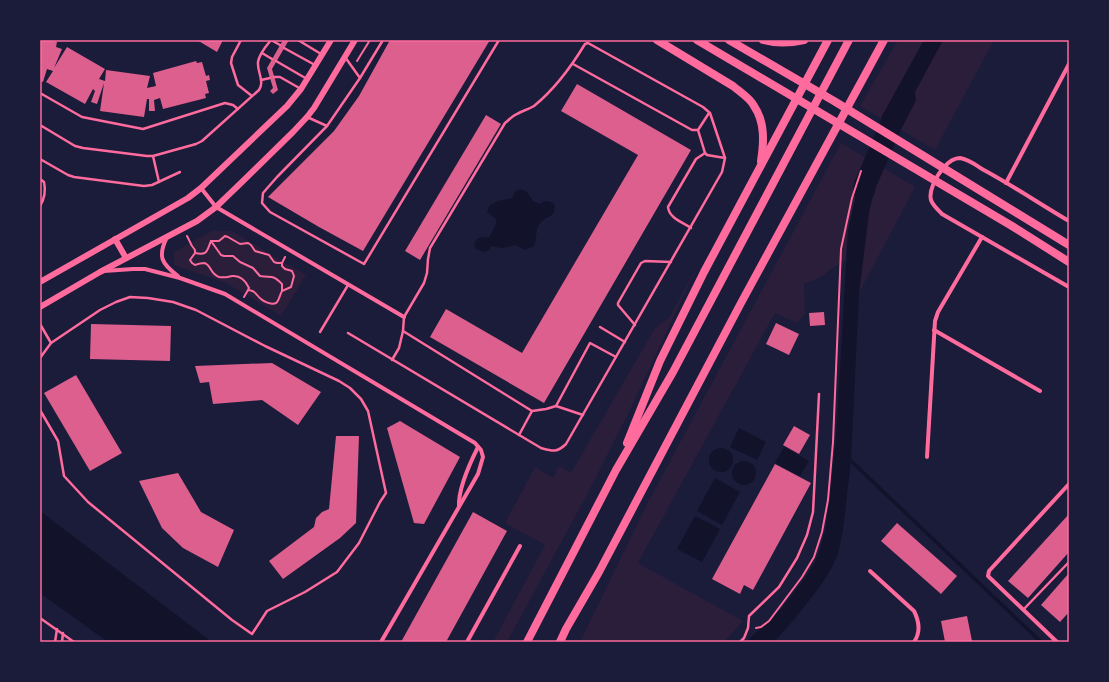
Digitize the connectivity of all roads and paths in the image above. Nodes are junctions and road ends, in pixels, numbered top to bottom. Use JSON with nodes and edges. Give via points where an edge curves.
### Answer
{"nodes":[{"id":1,"x":241,"y":40,"type":"edge"},
{"id":2,"x":271,"y":40,"type":"edge"},
{"id":3,"x":298,"y":40,"type":"edge"},
{"id":4,"x":331,"y":40,"type":"edge"},
{"id":5,"x":355,"y":40,"type":"edge"},
{"id":6,"x":370,"y":40,"type":"edge"},
{"id":7,"x":383,"y":40,"type":"edge"},
{"id":8,"x":499,"y":40,"type":"edge"},
{"id":9,"x":657,"y":40,"type":"edge"},
{"id":10,"x":697,"y":40,"type":"edge"},
{"id":11,"x":729,"y":40,"type":"edge"},
{"id":12,"x":763,"y":40,"type":"edge"},
{"id":13,"x":804,"y":40,"type":"edge"},
{"id":14,"x":828,"y":40,"type":"edge"},
{"id":15,"x":849,"y":40,"type":"edge"},
{"id":16,"x":884,"y":40,"type":"edge"},
{"id":17,"x":280,"y":45,"type":"dead end"},
{"id":18,"x":284,"y":48,"type":"dead end"},
{"id":19,"x":262,"y":53,"type":"junction"},
{"id":20,"x":322,"y":54,"type":"junction"},
{"id":21,"x":345,"y":57,"type":"junction"},
{"id":22,"x":272,"y":59,"type":"dead end"},
{"id":23,"x":276,"y":61,"type":"dead end"},
{"id":24,"x":573,"y":64,"type":"junction"},
{"id":25,"x":1069,"y":64,"type":"edge"},
{"id":26,"x":316,"y":66,"type":"junction"},
{"id":27,"x":353,"y":68,"type":"junction"},
{"id":28,"x":274,"y":76,"type":"dead end"},
{"id":29,"x":270,"y":78,"type":"dead end"},
{"id":30,"x":360,"y":78,"type":"junction"},
{"id":31,"x":308,"y":79,"type":"junction"},
{"id":32,"x":261,"y":80,"type":"junction"},
{"id":33,"x":301,"y":89,"type":"junction"},
{"id":34,"x":40,"y":93,"type":"edge"},
{"id":35,"x":252,"y":96,"type":"junction"},
{"id":36,"x":238,"y":109,"type":"junction"},
{"id":37,"x":710,"y":113,"type":"junction"},
{"id":38,"x":307,"y":117,"type":"junction"},
{"id":39,"x":40,"y":125,"type":"edge"},
{"id":40,"x":327,"y":126,"type":"junction"},
{"id":41,"x":698,"y":130,"type":"junction"},
{"id":42,"x":705,"y":153,"type":"junction"},
{"id":43,"x":153,"y":156,"type":"junction"},
{"id":44,"x":725,"y":158,"type":"junction"},
{"id":45,"x":40,"y":159,"type":"edge"},
{"id":46,"x":760,"y":168,"type":"junction"},
{"id":47,"x":180,"y":172,"type":"dead end"},
{"id":48,"x":40,"y":179,"type":"edge"},
{"id":49,"x":159,"y":182,"type":"junction"},
{"id":50,"x":1006,"y":183,"type":"junction"},
{"id":51,"x":201,"y":188,"type":"junction"},
{"id":52,"x":40,"y":206,"type":"edge"},
{"id":53,"x":216,"y":207,"type":"junction"},
{"id":54,"x":1069,"y":221,"type":"edge"},
{"id":55,"x":184,"y":228,"type":"junction"},
{"id":56,"x":691,"y":228,"type":"junction"},
{"id":57,"x":168,"y":237,"type":"junction"},
{"id":58,"x":982,"y":237,"type":"junction"},
{"id":59,"x":115,"y":239,"type":"junction"},
{"id":60,"x":210,"y":241,"type":"junction"},
{"id":61,"x":1069,"y":245,"type":"edge"},
{"id":62,"x":289,"y":250,"type":"junction"},
{"id":63,"x":195,"y":253,"type":"junction"},
{"id":64,"x":126,"y":258,"type":"junction"},
{"id":65,"x":671,"y":262,"type":"junction"},
{"id":66,"x":1069,"y":262,"type":"edge"},
{"id":67,"x":282,"y":263,"type":"junction"},
{"id":68,"x":100,"y":272,"type":"junction"},
{"id":69,"x":180,"y":278,"type":"junction"},
{"id":70,"x":40,"y":282,"type":"edge"},
{"id":71,"x":348,"y":284,"type":"junction"},
{"id":72,"x":1069,"y":288,"type":"edge"},
{"id":73,"x":248,"y":290,"type":"junction"},
{"id":74,"x":282,"y":291,"type":"junction"},
{"id":75,"x":240,"y":303,"type":"junction"},
{"id":76,"x":40,"y":307,"type":"edge"},
{"id":77,"x":404,"y":317,"type":"junction"},
{"id":78,"x":40,"y":324,"type":"edge"},
{"id":79,"x":635,"y":325,"type":"junction"},
{"id":80,"x":600,"y":327,"type":"dead end"},
{"id":81,"x":934,"y":330,"type":"junction"},
{"id":82,"x":320,"y":332,"type":"dead end"},
{"id":83,"x":403,"y":332,"type":"junction"},
{"id":84,"x":348,"y":333,"type":"dead end"},
{"id":85,"x":625,"y":342,"type":"junction"},
{"id":86,"x":51,"y":343,"type":"junction"},
{"id":87,"x":616,"y":357,"type":"junction"},
{"id":88,"x":40,"y":358,"type":"edge"},
{"id":89,"x":392,"y":360,"type":"junction"},
{"id":90,"x":1040,"y":391,"type":"dead end"},
{"id":91,"x":819,"y":394,"type":"dead end"},
{"id":92,"x":556,"y":406,"type":"junction"},
{"id":93,"x":40,"y":410,"type":"edge"},
{"id":94,"x":532,"y":411,"type":"junction"},
{"id":95,"x":583,"y":415,"type":"junction"},
{"id":96,"x":518,"y":435,"type":"junction"},
{"id":97,"x":478,"y":447,"type":"junction"},
{"id":98,"x":927,"y":457,"type":"dead end"},
{"id":99,"x":616,"y":470,"type":"junction"},
{"id":100,"x":1069,"y":484,"type":"edge"},
{"id":101,"x":459,"y":506,"type":"junction"},
{"id":102,"x":520,"y":546,"type":"dead end"},
{"id":103,"x":1069,"y":562,"type":"edge"},
{"id":104,"x":870,"y":571,"type":"dead end"},
{"id":105,"x":1023,"y":610,"type":"junction"},
{"id":106,"x":40,"y":618,"type":"edge"},
{"id":107,"x":56,"y":629,"type":"junction"},
{"id":108,"x":63,"y":633,"type":"junction"},
{"id":109,"x":55,"y":642,"type":"edge"},
{"id":110,"x":62,"y":642,"type":"edge"},
{"id":111,"x":74,"y":642,"type":"edge"},
{"id":112,"x":381,"y":642,"type":"edge"},
{"id":113,"x":467,"y":642,"type":"edge"},
{"id":114,"x":527,"y":642,"type":"edge"},
{"id":115,"x":560,"y":642,"type":"edge"},
{"id":116,"x":740,"y":642,"type":"edge"},
{"id":117,"x":914,"y":642,"type":"edge"},
{"id":118,"x":1057,"y":642,"type":"edge"}],
"edges":[{"from":1,"to":35,"type":"lane","via":[[231,63],[238,85]]},
{"from":2,"to":17,"type":"lane"},
{"from":2,"to":19,"type":"lane"},
{"from":3,"to":20,"type":"lane"},
{"from":4,"to":20,"type":"street"},
{"from":5,"to":21,"type":"street"},
{"from":6,"to":27,"type":"path"},
{"from":7,"to":30,"type":"lane"},
{"from":8,"to":40,"type":"lane","via":[[364,264],[270,212],[262,203],[263,193]]},
{"from":9,"to":46,"type":"main road","via":[[733,86],[754,105],[763,136]]},
{"from":10,"to":66,"type":"main road"},
{"from":11,"to":61,"type":"main road"},
{"from":12,"to":13,"type":"main road","via":[[789,43]]},
{"from":14,"to":46,"type":"main road"},
{"from":15,"to":99,"type":"main road","via":[[673,372]]},
{"from":16,"to":115,"type":"main road","via":[[740,303]]},
{"from":18,"to":26,"type":"lane"},
{"from":19,"to":22,"type":"lane"},
{"from":19,"to":32,"type":"lane","via":[[258,61]]},
{"from":20,"to":26,"type":"street"},
{"from":21,"to":27,"type":"lane"},
{"from":21,"to":38,"type":"street"},
{"from":23,"to":31,"type":"lane"},
{"from":24,"to":37,"type":"lane","via":[[588,43]]},
{"from":24,"to":41,"type":"lane","via":[[692,130]]},
{"from":24,"to":77,"type":"lane","via":[[533,107],[516,114],[505,124],[430,248],[424,283]]},
{"from":25,"to":50,"type":"street"},
{"from":26,"to":31,"type":"street"},
{"from":27,"to":30,"type":"lane"},
{"from":28,"to":33,"type":"lane","via":[[280,76]]},
{"from":29,"to":32,"type":"lane"},
{"from":30,"to":40,"type":"lane"},
{"from":31,"to":33,"type":"street"},
{"from":32,"to":35,"type":"lane","via":[[261,87]]},
{"from":33,"to":51,"type":"street","via":[[277,117]]},
{"from":34,"to":36,"type":"lane","via":[[82,117],[143,129],[225,103]]},
{"from":35,"to":36,"type":"lane"},
{"from":36,"to":43,"type":"lane","via":[[202,141]]},
{"from":37,"to":41,"type":"lane"},
{"from":37,"to":44,"type":"lane"},
{"from":38,"to":40,"type":"lane"},
{"from":38,"to":53,"type":"street"},
{"from":39,"to":43,"type":"lane","via":[[75,146]]},
{"from":41,"to":42,"type":"lane"},
{"from":42,"to":44,"type":"lane"},
{"from":42,"to":56,"type":"lane","via":[[696,159],[668,207],[671,216]]},
{"from":43,"to":49,"type":"lane"},
{"from":44,"to":56,"type":"lane","via":[[722,172]]},
{"from":45,"to":49,"type":"lane","via":[[74,177],[144,186]]},
{"from":46,"to":99,"type":"main road","via":[[660,361]]},
{"from":47,"to":49,"type":"lane"},
{"from":48,"to":52,"type":"lane","via":[[44,182],[46,191]]},
{"from":50,"to":54,"type":"street"},
{"from":50,"to":58,"type":"street","via":[[960,158],[949,162],[933,185],[930,201],[933,206]]},
{"from":51,"to":53,"type":"street"},
{"from":51,"to":59,"type":"street"},
{"from":53,"to":55,"type":"street"},
{"from":53,"to":62,"type":"street"},
{"from":55,"to":57,"type":"street"},
{"from":55,"to":63,"type":"path"},
{"from":56,"to":65,"type":"lane"},
{"from":57,"to":64,"type":"street"},
{"from":57,"to":69,"type":"street","via":[[161,255],[168,269]]},
{"from":58,"to":72,"type":"street"},
{"from":58,"to":81,"type":"street","via":[[938,312]]},
{"from":59,"to":64,"type":"street"},
{"from":59,"to":70,"type":"street"},
{"from":60,"to":63,"type":"path","via":[[204,254]]},
{"from":60,"to":67,"type":"path","via":[[219,241],[228,236],[237,243],[248,243],[255,251],[269,255],[274,262]]},
{"from":60,"to":74,"type":"path","via":[[221,254],[233,256],[253,268],[260,276],[273,276],[282,284]]},
{"from":62,"to":67,"type":"path"},
{"from":62,"to":71,"type":"street"},
{"from":63,"to":73,"type":"path","via":[[190,260],[192,263],[206,263],[219,277],[238,276],[247,284]]},
{"from":64,"to":68,"type":"street"},
{"from":65,"to":79,"type":"lane"},
{"from":65,"to":79,"type":"lane","via":[[641,262],[618,303]]},
{"from":67,"to":74,"type":"path","via":[[283,268],[292,271],[294,276],[291,287]]},
{"from":68,"to":69,"type":"street","via":[[132,268]]},
{"from":68,"to":76,"type":"street"},
{"from":69,"to":75,"type":"street","via":[[225,294]]},
{"from":71,"to":77,"type":"street"},
{"from":71,"to":82,"type":"lane"},
{"from":73,"to":74,"type":"path","via":[[271,304],[277,302]]},
{"from":73,"to":75,"type":"path"},
{"from":75,"to":97,"type":"street"},
{"from":77,"to":83,"type":"lane"},
{"from":78,"to":86,"type":"lane"},
{"from":79,"to":85,"type":"lane"},
{"from":80,"to":85,"type":"lane"},
{"from":81,"to":90,"type":"street"},
{"from":81,"to":98,"type":"street"},
{"from":83,"to":89,"type":"lane","via":[[399,348]]},
{"from":83,"to":94,"type":"lane"},
{"from":84,"to":89,"type":"lane"},
{"from":85,"to":87,"type":"lane"},
{"from":86,"to":88,"type":"lane"},
{"from":86,"to":93,"type":"lane","via":[[100,310],[130,297],[173,302],[196,310],[350,388],[368,411],[386,492],[359,543],[337,572],[267,611],[252,634],[94,506],[73,486],[64,476],[58,441]]},
{"from":87,"to":92,"type":"lane","via":[[590,343]]},
{"from":87,"to":95,"type":"lane"},
{"from":89,"to":96,"type":"lane"},
{"from":91,"to":116,"type":"lane","via":[[813,512],[807,535],[798,558],[779,587],[749,616],[748,628]]},
{"from":92,"to":94,"type":"lane"},
{"from":92,"to":95,"type":"lane"},
{"from":94,"to":96,"type":"lane"},
{"from":95,"to":96,"type":"lane","via":[[560,450],[541,448]]},
{"from":97,"to":101,"type":"street","via":[[467,469],[458,498]]},
{"from":97,"to":101,"type":"street","via":[[483,457],[478,474]]},
{"from":99,"to":114,"type":"main road"},
{"from":100,"to":105,"type":"street","via":[[988,574]]},
{"from":101,"to":112,"type":"street"},
{"from":102,"to":113,"type":"street"},
{"from":103,"to":105,"type":"lane"},
{"from":104,"to":117,"type":"street","via":[[914,611],[918,618],[919,630]]},
{"from":105,"to":118,"type":"street"},
{"from":106,"to":107,"type":"lane"},
{"from":107,"to":108,"type":"lane"},
{"from":107,"to":109,"type":"lane"},
{"from":108,"to":110,"type":"lane"},
{"from":108,"to":111,"type":"lane"}]}
